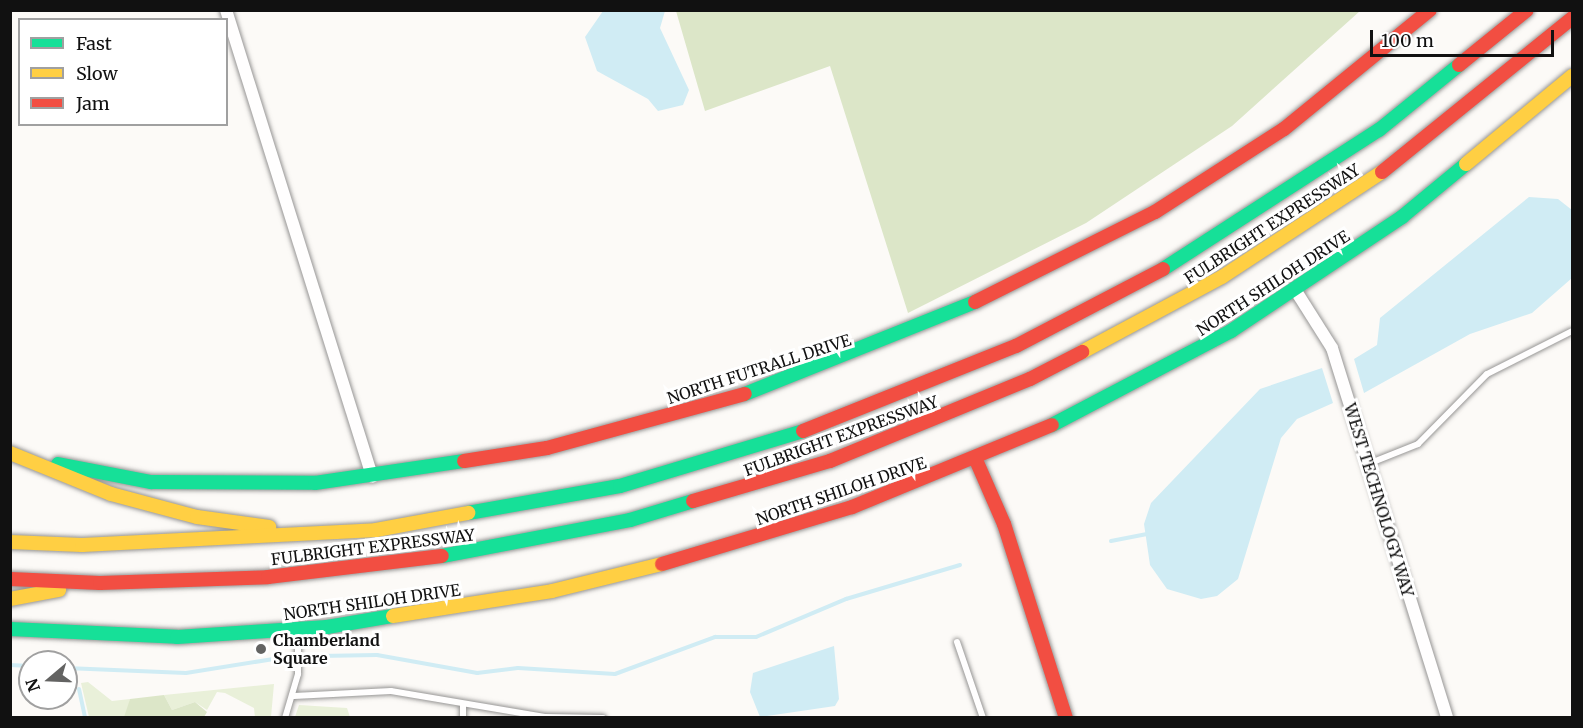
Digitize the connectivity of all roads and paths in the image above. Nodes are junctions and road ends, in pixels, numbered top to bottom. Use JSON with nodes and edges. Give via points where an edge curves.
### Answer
{"nodes":[{"id":1,"x":226,"y":10,"type":"edge"},
{"id":2,"x":1430,"y":10,"type":"edge"},
{"id":3,"x":1527,"y":10,"type":"edge"},
{"id":4,"x":1572,"y":18,"type":"edge"},
{"id":5,"x":1572,"y":76,"type":"edge"},
{"id":6,"x":1296,"y":291,"type":"junction"},
{"id":7,"x":1572,"y":331,"type":"edge"},
{"id":8,"x":10,"y":453,"type":"edge"},
{"id":9,"x":976,"y":460,"type":"junction"},
{"id":10,"x":1368,"y":464,"type":"junction"},
{"id":11,"x":372,"y":477,"type":"junction"},
{"id":12,"x":330,"y":535,"type":"junction"},
{"id":13,"x":10,"y":542,"type":"edge"},
{"id":14,"x":10,"y":579,"type":"edge"},
{"id":15,"x":100,"y":582,"type":"junction"},
{"id":16,"x":10,"y":599,"type":"edge"},
{"id":17,"x":10,"y":629,"type":"edge"},
{"id":18,"x":298,"y":631,"type":"junction"},
{"id":19,"x":957,"y":642,"type":"dead end"},
{"id":20,"x":294,"y":696,"type":"junction"},
{"id":21,"x":463,"y":704,"type":"junction"},
{"id":22,"x":285,"y":717,"type":"edge"},
{"id":23,"x":463,"y":717,"type":"edge"},
{"id":24,"x":603,"y":717,"type":"edge"},
{"id":25,"x":983,"y":717,"type":"edge"},
{"id":26,"x":1066,"y":717,"type":"edge"},
{"id":27,"x":1447,"y":717,"type":"edge"}],
"edges":[{"from":1,"to":11,"type":"street"},
{"from":2,"to":11,"type":"main road","name":"NORTH FUTRALL DRIVE","via":[[1319,103],[1197,188],[1085,251],[929,325],[798,376],[645,424],[515,454]]},
{"from":3,"to":12,"type":"main road","name":"FULBRIGHT EXPRESSWAY","via":[[1424,97],[1275,203],[1096,307],[968,367],[830,423],[681,470],[459,518]]},
{"from":4,"to":15,"type":"main road","name":"FULBRIGHT EXPRESSWAY","via":[[1449,123],[1294,234],[1101,345],[902,434],[703,501],[470,553],[268,577]]},
{"from":5,"to":6,"type":"main road","name":"NORTH SHILOH DRIVE","via":[[1471,164]]},
{"from":6,"to":9,"type":"main road","name":"NORTH SHILOH DRIVE","via":[[1178,362]]},
{"from":6,"to":10,"type":"street","name":"WEST TECHNOLOGY WAY","via":[[1332,348]]},
{"from":7,"to":10,"type":"lane","via":[[1487,374],[1418,444]]},
{"from":8,"to":11,"type":"main road","name":"NORTH FUTRALL DRIVE","via":[[151,482],[261,486]]},
{"from":8,"to":12,"type":"main road","via":[[111,494],[198,517]]},
{"from":9,"to":18,"type":"main road","name":"NORTH SHILOH DRIVE","via":[[812,521],[638,571],[552,591]]},
{"from":9,"to":26,"type":"main road","via":[[1004,524]]},
{"from":10,"to":27,"type":"street","name":"WEST TECHNOLOGY WAY"},
{"from":12,"to":13,"type":"main road","name":"FULBRIGHT EXPRESSWAY","via":[[82,545]]},
{"from":14,"to":15,"type":"main road","name":"FULBRIGHT EXPRESSWAY"},
{"from":15,"to":16,"type":"main road"},
{"from":17,"to":18,"type":"main road","name":"NORTH SHILOH DRIVE","via":[[177,638]]},
{"from":18,"to":20,"type":"lane"},
{"from":19,"to":25,"type":"lane"},
{"from":20,"to":21,"type":"lane","via":[[391,691]]},
{"from":20,"to":22,"type":"lane"},
{"from":21,"to":23,"type":"lane"},
{"from":21,"to":24,"type":"lane","via":[[545,717]]}]}
